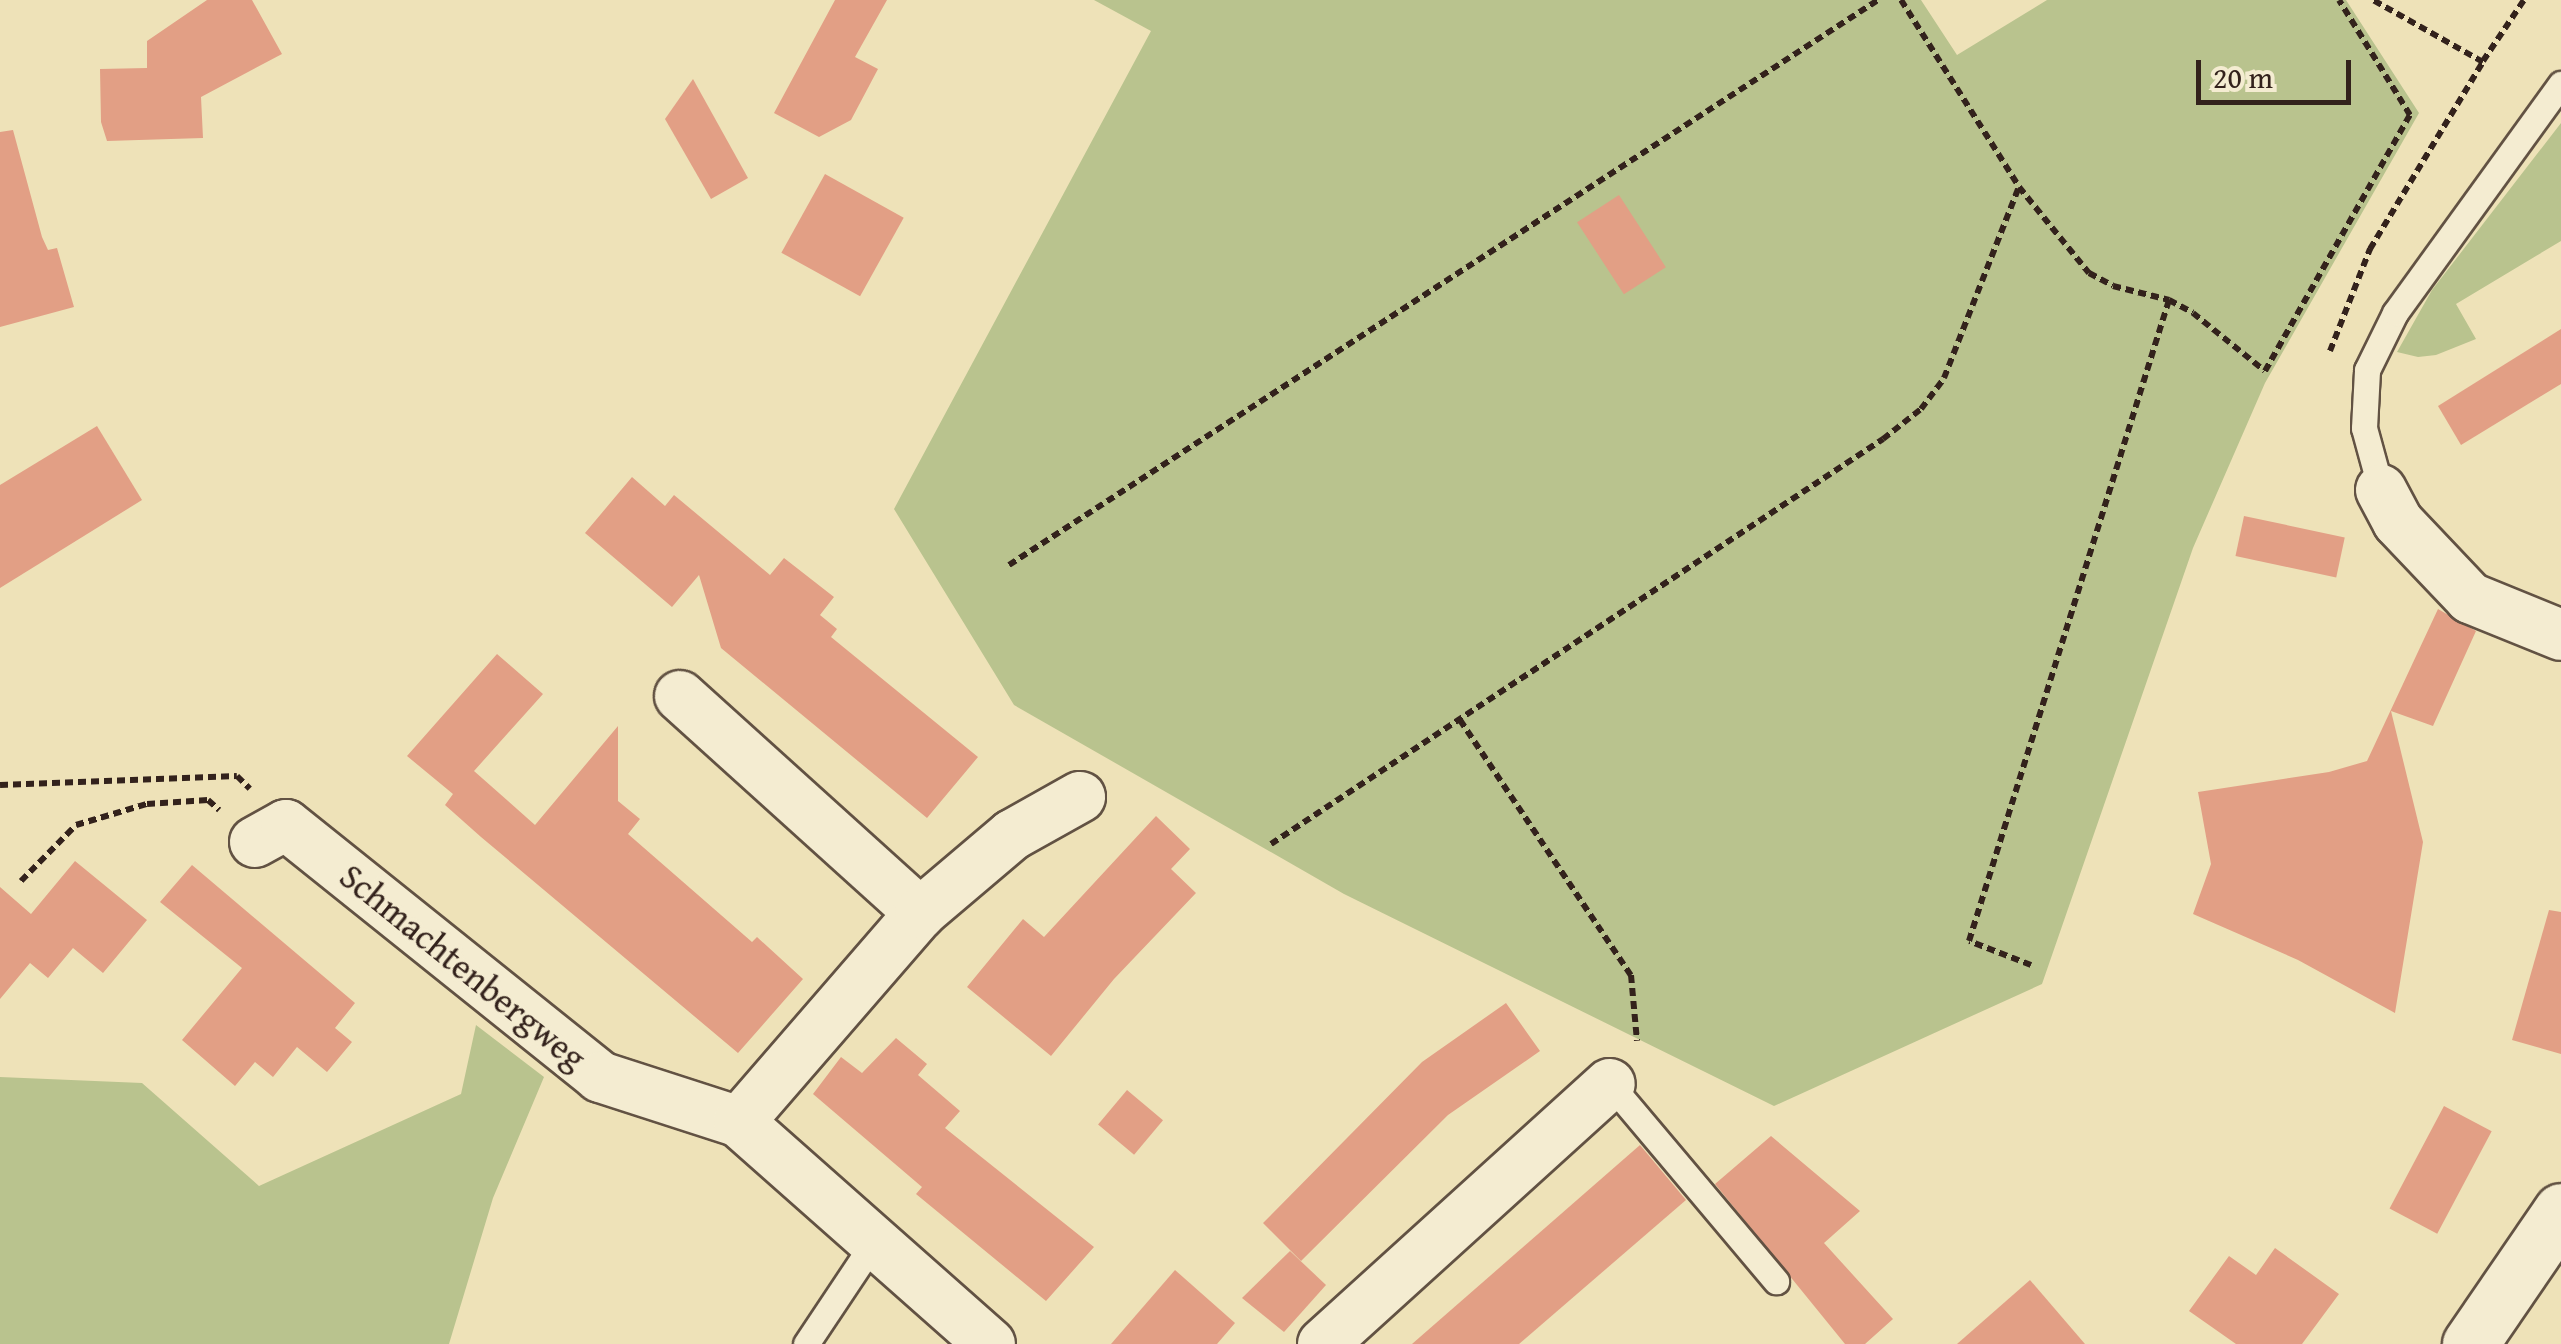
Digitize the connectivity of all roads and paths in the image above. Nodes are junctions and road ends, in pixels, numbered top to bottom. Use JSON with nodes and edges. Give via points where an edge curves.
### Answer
{"nodes":[{"id":1,"x":1878,"y":0,"type":"edge"},
{"id":2,"x":1902,"y":0,"type":"edge"},
{"id":3,"x":2339,"y":0,"type":"edge"},
{"id":4,"x":2373,"y":0,"type":"edge"},
{"id":5,"x":2524,"y":0,"type":"edge"},
{"id":6,"x":2483,"y":62,"type":"junction"},
{"id":7,"x":2561,"y":84,"type":"edge"},
{"id":8,"x":2018,"y":187,"type":"junction"},
{"id":9,"x":2168,"y":300,"type":"junction"},
{"id":10,"x":2333,"y":340,"type":"dead end"},
{"id":11,"x":2380,"y":490,"type":"joint"},
{"id":12,"x":1009,"y":565,"type":"dead end"},
{"id":13,"x":2561,"y":635,"type":"edge"},
{"id":14,"x":680,"y":696,"type":"dead end"},
{"id":15,"x":1460,"y":720,"type":"junction"},
{"id":16,"x":237,"y":776,"type":"dead end"},
{"id":17,"x":0,"y":785,"type":"edge"},
{"id":18,"x":1080,"y":797,"type":"dead end"},
{"id":19,"x":255,"y":842,"type":"joint"},
{"id":20,"x":1272,"y":844,"type":"dead end"},
{"id":21,"x":22,"y":881,"type":"dead end"},
{"id":22,"x":920,"y":913,"type":"junction"},
{"id":23,"x":2031,"y":966,"type":"dead end"},
{"id":24,"x":1610,"y":1084,"type":"junction"},
{"id":25,"x":739,"y":1122,"type":"junction"},
{"id":26,"x":2561,"y":1211,"type":"edge"},
{"id":27,"x":874,"y":1242,"type":"junction"},
{"id":28,"x":1776,"y":1282,"type":"dead end"},
{"id":29,"x":806,"y":1344,"type":"edge"},
{"id":30,"x":990,"y":1344,"type":"edge"},
{"id":31,"x":1323,"y":1344,"type":"edge"},
{"id":32,"x":2470,"y":1344,"type":"edge"}],
"edges":[{"from":1,"to":12,"type":"path"},
{"from":2,"to":8,"type":"path"},
{"from":3,"to":9,"type":"path","via":[[2410,115],[2315,286],[2265,371]]},
{"from":4,"to":6,"type":"path"},
{"from":5,"to":6,"type":"path"},
{"from":6,"to":10,"type":"path","via":[[2370,249]]},
{"from":7,"to":11,"type":"lane","via":[[2394,312],[2367,370],[2364,428]]},
{"from":8,"to":9,"type":"path","via":[[2088,273]]},
{"from":8,"to":15,"type":"path","via":[[1944,378],[1921,409]]},
{"from":9,"to":23,"type":"path","via":[[1969,941]]},
{"from":11,"to":13,"type":"street","via":[[2398,522],[2470,598]]},
{"from":14,"to":22,"type":"street"},
{"from":15,"to":20,"type":"path"},
{"from":15,"to":24,"type":"path","via":[[1632,976],[1637,1046]]},
{"from":16,"to":17,"type":"path"},
{"from":18,"to":22,"type":"street","via":[[1012,834]]},
{"from":19,"to":21,"type":"path","via":[[208,800],[148,804],[76,825]]},
{"from":19,"to":25,"type":"street","name":"Schmachtenbergweg","via":[[286,825],[600,1077]]},
{"from":22,"to":25,"type":"street"},
{"from":24,"to":28,"type":"lane"},
{"from":24,"to":31,"type":"street"},
{"from":25,"to":27,"type":"street","name":"Schmachtenbergweg"},
{"from":26,"to":32,"type":"main road"},
{"from":27,"to":29,"type":"lane"},
{"from":27,"to":30,"type":"street","name":"Schmachtenbergweg"}]}
